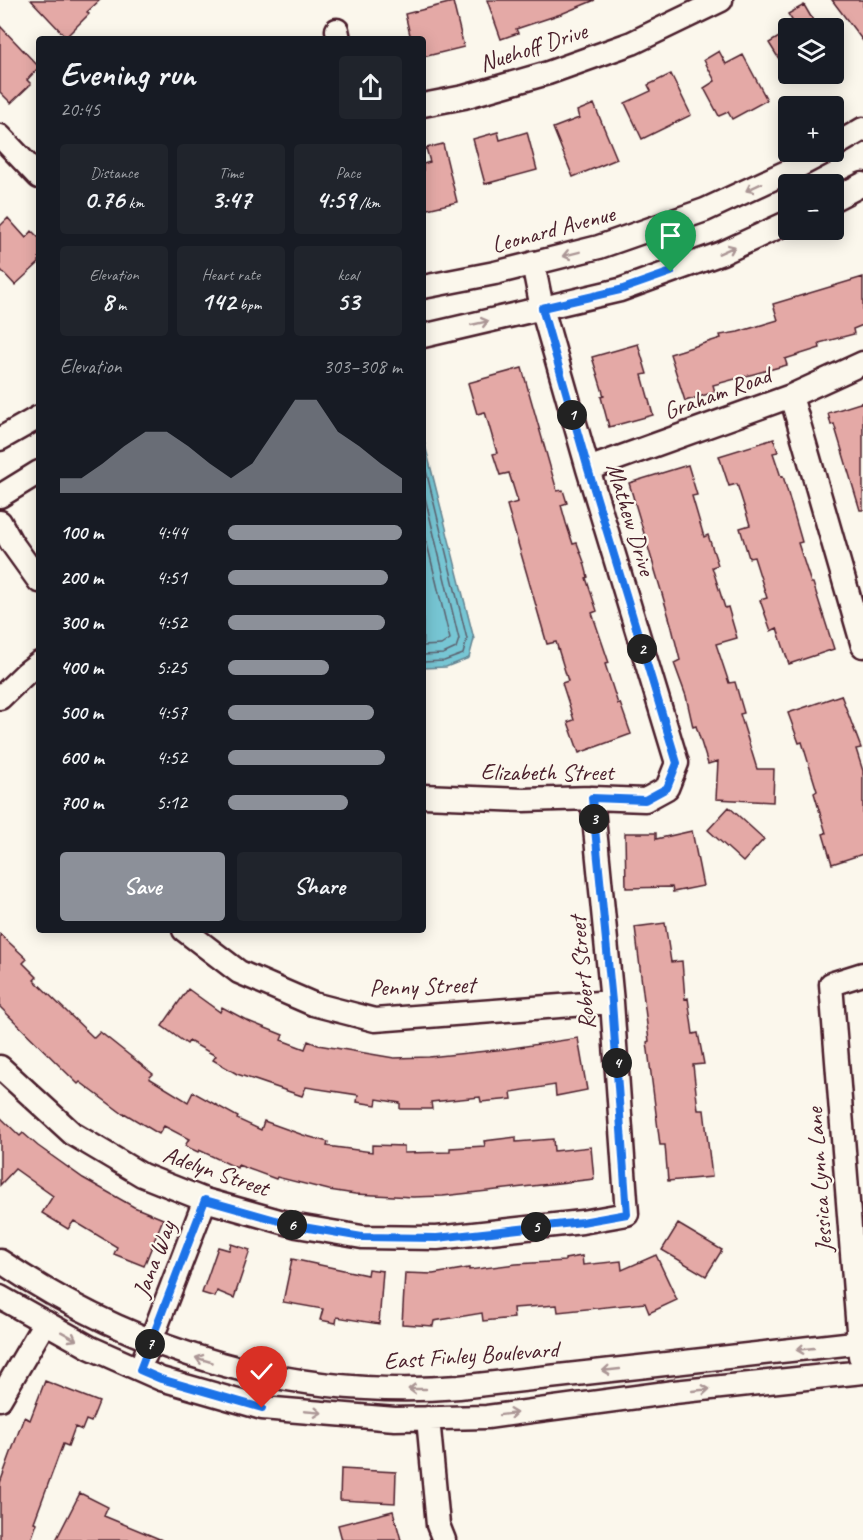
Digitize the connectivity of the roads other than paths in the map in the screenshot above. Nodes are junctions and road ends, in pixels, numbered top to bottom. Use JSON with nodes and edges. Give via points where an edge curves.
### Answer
{"nodes":[{"id":1,"x":721,"y":0,"type":"edge"},
{"id":2,"x":426,"y":104,"type":"edge"},
{"id":3,"x":863,"y":129,"type":"edge"},
{"id":4,"x":0,"y":136,"type":"edge"},
{"id":5,"x":844,"y":140,"type":"edge"},
{"id":6,"x":806,"y":162,"type":"edge"},
{"id":7,"x":36,"y":174,"type":"edge"},
{"id":8,"x":863,"y":184,"type":"edge"},
{"id":9,"x":844,"y":194,"type":"edge"},
{"id":10,"x":778,"y":227,"type":"edge"},
{"id":11,"x":533,"y":263,"type":"junction"},
{"id":12,"x":426,"y":286,"type":"edge"},
{"id":13,"x":542,"y":308,"type":"junction"},
{"id":14,"x":426,"y":335,"type":"edge"},
{"id":15,"x":863,"y":363,"type":"edge"},
{"id":16,"x":791,"y":396,"type":"junction"},
{"id":17,"x":36,"y":419,"type":"edge"},
{"id":18,"x":0,"y":439,"type":"edge"},
{"id":19,"x":588,"y":469,"type":"junction"},
{"id":20,"x":36,"y":474,"type":"edge"},
{"id":21,"x":0,"y":496,"type":"edge"},
{"id":22,"x":0,"y":522,"type":"edge"},
{"id":23,"x":36,"y":577,"type":"edge"},
{"id":24,"x":863,"y":646,"type":"edge"},
{"id":25,"x":36,"y":665,"type":"edge"},
{"id":26,"x":0,"y":698,"type":"edge"},
{"id":27,"x":667,"y":788,"type":"joint"},
{"id":28,"x":426,"y":796,"type":"edge"},
{"id":29,"x":592,"y":798,"type":"junction"},
{"id":30,"x":188,"y":933,"type":"edge"},
{"id":31,"x":863,"y":974,"type":"edge"},
{"id":32,"x":612,"y":1002,"type":"junction"},
{"id":33,"x":0,"y":1067,"type":"edge"},
{"id":34,"x":205,"y":1200,"type":"junction"},
{"id":35,"x":855,"y":1203,"type":"edge"},
{"id":36,"x":627,"y":1214,"type":"joint"},
{"id":37,"x":0,"y":1261,"type":"edge"},
{"id":38,"x":0,"y":1297,"type":"edge"},
{"id":39,"x":45,"y":1322,"type":"junction"},
{"id":40,"x":151,"y":1342,"type":"junction"},
{"id":41,"x":861,"y":1343,"type":"edge"},
{"id":42,"x":140,"y":1370,"type":"junction"},
{"id":43,"x":862,"y":1372,"type":"edge"},
{"id":44,"x":0,"y":1399,"type":"edge"},
{"id":45,"x":428,"y":1418,"type":"junction"},
{"id":46,"x":444,"y":1540,"type":"edge"}],
"edges":[{"from":1,"to":2,"type":"street","name":"Nuehoff Drive","via":[[632,43],[548,73]]},
{"from":3,"to":5,"type":"street"},
{"from":4,"to":7,"type":"street"},
{"from":6,"to":11,"type":"street","name":"Leonard Avenue","one_way":true,"via":[[705,210],[599,247]]},
{"from":8,"to":9,"type":"street"},
{"from":13,"to":10,"type":"street","one_way":true,"via":[[620,290],[722,253]]},
{"from":11,"to":12,"type":"street","name":"Leonard Avenue"},
{"from":11,"to":13,"type":"street","name":"Mathew Drive"},
{"from":14,"to":13,"type":"street","one_way":true},
{"from":13,"to":19,"type":"street","name":"Mathew Drive"},
{"from":15,"to":16,"type":"street","name":"Graham Road"},
{"from":16,"to":19,"type":"street","name":"Graham Road"},
{"from":16,"to":24,"type":"street"},
{"from":17,"to":18,"type":"street"},
{"from":19,"to":27,"type":"street","name":"Mathew Drive","via":[[677,763]]},
{"from":20,"to":21,"type":"street"},
{"from":22,"to":23,"type":"street"},
{"from":25,"to":26,"type":"street"},
{"from":27,"to":29,"type":"street","name":"Elizabeth Street","via":[[645,800]]},
{"from":28,"to":29,"type":"street","name":"Elizabeth Street"},
{"from":29,"to":32,"type":"street","name":"Robert Street"},
{"from":30,"to":32,"type":"street","name":"Penny Street","via":[[239,972],[313,1004],[375,1020]]},
{"from":31,"to":35,"type":"street","name":"Jessica Lynn Lane","via":[[831,984]]},
{"from":32,"to":36,"type":"street","name":"Robert Street"},
{"from":33,"to":34,"type":"street","name":"Adelyn Street","via":[[73,1134],[142,1175]]},
{"from":34,"to":36,"type":"street","name":"Adelyn Street","via":[[297,1226],[362,1237],[437,1238]]},
{"from":34,"to":40,"type":"street","name":"Jana Way"},
{"from":35,"to":41,"type":"street","name":"Jessica Lynn Lane"},
{"from":37,"to":40,"type":"street","name":"East Finley Boulevard","via":[[92,1315]]},
{"from":38,"to":39,"type":"street"},
{"from":39,"to":42,"type":"street","one_way":true},
{"from":39,"to":44,"type":"street"},
{"from":41,"to":40,"type":"street","name":"East Finley Boulevard","one_way":true,"via":[[459,1387],[401,1389],[293,1380],[208,1361]]},
{"from":40,"to":42,"type":"street","name":"Jana Way"},
{"from":41,"to":43,"type":"street","name":"Jessica Lynn Lane"},
{"from":42,"to":45,"type":"street","one_way":true,"via":[[262,1408],[394,1419]]},
{"from":45,"to":43,"type":"street","one_way":true,"via":[[487,1417]]},
{"from":45,"to":46,"type":"street","via":[[438,1525]]}]}
